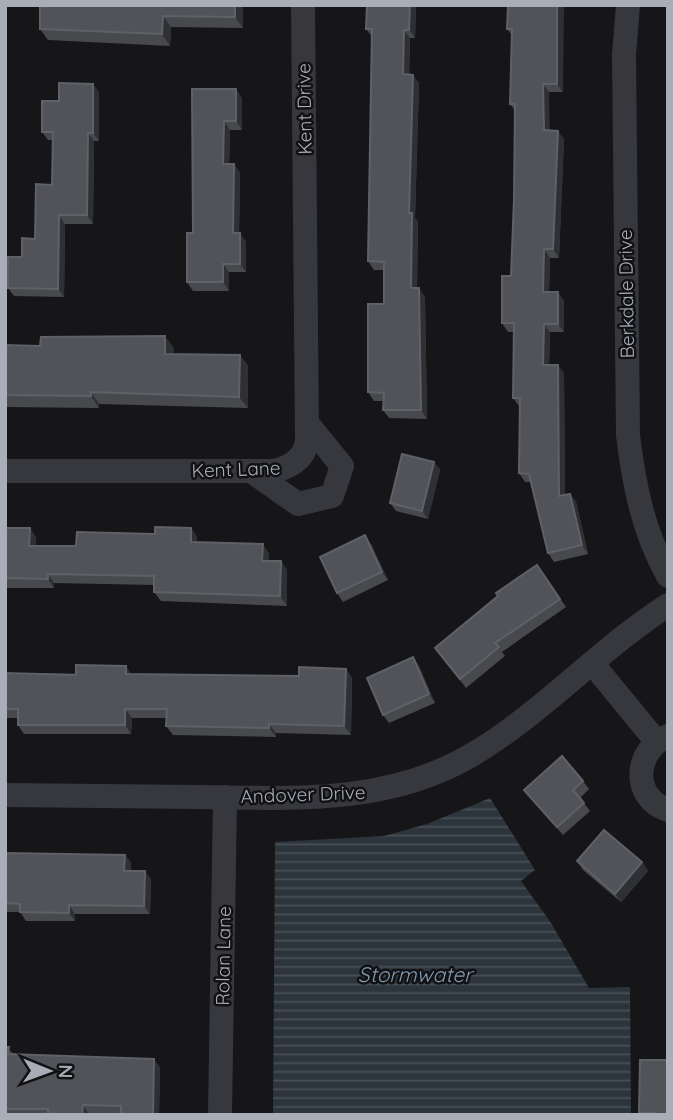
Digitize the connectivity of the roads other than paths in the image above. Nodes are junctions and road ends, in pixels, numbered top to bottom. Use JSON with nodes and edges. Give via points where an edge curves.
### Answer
{"nodes":[{"id":1,"x":303,"y":5,"type":"edge"},
{"id":2,"x":628,"y":5,"type":"edge"},
{"id":3,"x":305,"y":213,"type":"joint"},
{"id":4,"x":307,"y":423,"type":"junction"},
{"id":5,"x":5,"y":471,"type":"edge"},
{"id":6,"x":251,"y":471,"type":"junction"},
{"id":7,"x":668,"y":576,"type":"edge"},
{"id":8,"x":668,"y":605,"type":"edge"},
{"id":9,"x":592,"y":663,"type":"junction"},
{"id":10,"x":662,"y":739,"type":"edge"},
{"id":11,"x":5,"y":795,"type":"edge"},
{"id":12,"x":225,"y":797,"type":"junction"},
{"id":13,"x":668,"y":810,"type":"edge"},
{"id":14,"x":220,"y":1115,"type":"edge"}],
"edges":[{"from":1,"to":3,"type":"street","name":"Kent Drive"},
{"from":2,"to":7,"type":"street","name":"Berkdale Drive","via":[[624,55],[628,435],[644,522]]},
{"from":3,"to":4,"type":"street","name":"Kent Lane"},
{"from":4,"to":6,"type":"street","name":"Kent Lane","via":[[307,446],[301,457],[289,467]]},
{"from":4,"to":6,"type":"street","via":[[342,466],[332,496],[298,504]]},
{"from":5,"to":6,"type":"street","name":"Kent Lane"},
{"from":8,"to":9,"type":"street","name":"Andover Drive"},
{"from":9,"to":10,"type":"street"},
{"from":9,"to":12,"type":"street","name":"Andover Drive","via":[[505,733],[420,779],[336,797]]},
{"from":10,"to":13,"type":"street","via":[[643,759],[641,782],[652,802]]},
{"from":11,"to":12,"type":"street","name":"Andover Drive"},
{"from":12,"to":14,"type":"street","name":"Rolan Lane"}]}
